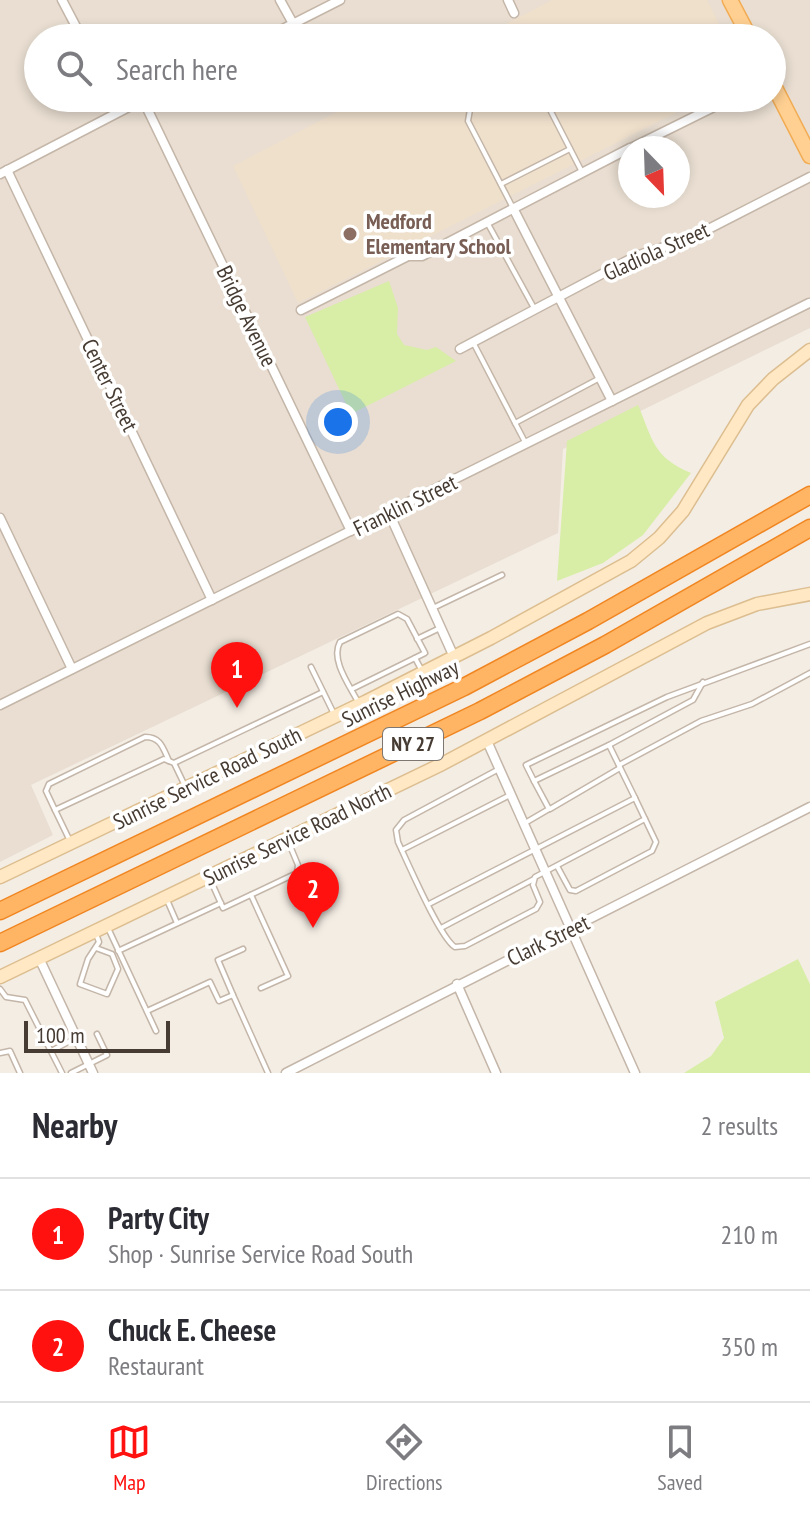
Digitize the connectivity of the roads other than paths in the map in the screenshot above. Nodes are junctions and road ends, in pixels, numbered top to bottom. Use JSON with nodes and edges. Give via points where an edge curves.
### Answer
{"nodes":[{"id":1,"x":62,"y":0,"type":"edge"},
{"id":2,"x":280,"y":0,"type":"edge"},
{"id":3,"x":340,"y":0,"type":"edge"},
{"id":4,"x":508,"y":0,"type":"edge"},
{"id":5,"x":730,"y":0,"type":"edge"},
{"id":6,"x":514,"y":13,"type":"dead end"},
{"id":7,"x":293,"y":23,"type":"joint"},
{"id":8,"x":75,"y":24,"type":"edge"},
{"id":9,"x":743,"y":24,"type":"edge"},
{"id":10,"x":786,"y":109,"type":"edge"},
{"id":11,"x":116,"y":112,"type":"edge"},
{"id":12,"x":151,"y":112,"type":"edge"},
{"id":13,"x":470,"y":112,"type":"edge"},
{"id":14,"x":551,"y":112,"type":"edge"},
{"id":15,"x":703,"y":112,"type":"edge"},
{"id":16,"x":654,"y":136,"type":"edge"},
{"id":17,"x":570,"y":149,"type":"junction"},
{"id":18,"x":618,"y":154,"type":"edge"},
{"id":19,"x":810,"y":156,"type":"edge"},
{"id":20,"x":4,"y":172,"type":"edge"},
{"id":21,"x":582,"y":172,"type":"junction"},
{"id":22,"x":810,"y":177,"type":"edge"},
{"id":23,"x":501,"y":184,"type":"junction"},
{"id":24,"x":513,"y":208,"type":"junction"},
{"id":25,"x":487,"y":222,"type":"junction"},
{"id":26,"x":558,"y":298,"type":"junction"},
{"id":27,"x":809,"y":303,"type":"edge"},
{"id":28,"x":301,"y":310,"type":"dead end"},
{"id":29,"x":535,"y":310,"type":"junction"},
{"id":30,"x":473,"y":342,"type":"junction"},
{"id":31,"x":460,"y":349,"type":"dead end"},
{"id":32,"x":810,"y":350,"type":"edge"},
{"id":33,"x":600,"y":378,"type":"junction"},
{"id":34,"x":612,"y":401,"type":"junction"},
{"id":35,"x":515,"y":423,"type":"junction"},
{"id":36,"x":526,"y":445,"type":"junction"},
{"id":37,"x":810,"y":495,"type":"edge"},
{"id":38,"x":389,"y":513,"type":"junction"},
{"id":39,"x":0,"y":518,"type":"edge"},
{"id":40,"x":810,"y":528,"type":"edge"},
{"id":41,"x":351,"y":531,"type":"junction"},
{"id":42,"x":502,"y":575,"type":"dead end"},
{"id":43,"x":810,"y":594,"type":"edge"},
{"id":44,"x":212,"y":600,"type":"junction"},
{"id":45,"x":431,"y":609,"type":"junction"},
{"id":46,"x":440,"y":628,"type":"junction"},
{"id":47,"x":417,"y":639,"type":"junction"},
{"id":48,"x":810,"y":644,"type":"edge"},
{"id":49,"x":454,"y":657,"type":"junction"},
{"id":50,"x":415,"y":658,"type":"junction"},
{"id":51,"x":311,"y":667,"type":"dead end"},
{"id":52,"x":72,"y":669,"type":"junction"},
{"id":53,"x":423,"y":673,"type":"junction"},
{"id":54,"x":810,"y":673,"type":"edge"},
{"id":55,"x":703,"y":682,"type":"junction"},
{"id":56,"x":352,"y":689,"type":"junction"},
{"id":57,"x":323,"y":692,"type":"junction"},
{"id":58,"x":0,"y":705,"type":"edge"},
{"id":59,"x":359,"y":705,"type":"junction"},
{"id":60,"x":335,"y":717,"type":"junction"},
{"id":61,"x":487,"y":741,"type":"junction"},
{"id":62,"x":609,"y":745,"type":"junction"},
{"id":63,"x":172,"y":762,"type":"junction"},
{"id":64,"x":620,"y":766,"type":"junction"},
{"id":65,"x":499,"y":769,"type":"junction"},
{"id":66,"x":534,"y":781,"type":"junction"},
{"id":67,"x":186,"y":788,"type":"junction"},
{"id":68,"x":510,"y":795,"type":"junction"},
{"id":69,"x":635,"y":798,"type":"junction"},
{"id":70,"x":810,"y":807,"type":"edge"},
{"id":71,"x":549,"y":809,"type":"junction"},
{"id":72,"x":55,"y":810,"type":"junction"},
{"id":73,"x":645,"y":819,"type":"junction"},
{"id":74,"x":523,"y":824,"type":"junction"},
{"id":75,"x":287,"y":839,"type":"junction"},
{"id":76,"x":71,"y":843,"type":"junction"},
{"id":77,"x":534,"y":849,"type":"junction"},
{"id":78,"x":402,"y":851,"type":"junction"},
{"id":79,"x":556,"y":866,"type":"junction"},
{"id":80,"x":544,"y":872,"type":"junction"},
{"id":81,"x":0,"y":877,"type":"edge"},
{"id":82,"x":209,"y":877,"type":"junction"},
{"id":83,"x":534,"y":879,"type":"junction"},
{"id":84,"x":251,"y":895,"type":"junction"},
{"id":85,"x":166,"y":898,"type":"junction"},
{"id":86,"x":221,"y":903,"type":"junction"},
{"id":87,"x":429,"y":904,"type":"junction"},
{"id":88,"x":0,"y":911,"type":"edge"},
{"id":89,"x":177,"y":923,"type":"junction"},
{"id":90,"x":107,"y":925,"type":"junction"},
{"id":91,"x":441,"y":928,"type":"junction"},
{"id":92,"x":570,"y":930,"type":"junction"},
{"id":93,"x":95,"y":932,"type":"junction"},
{"id":94,"x":0,"y":943,"type":"edge"},
{"id":95,"x":96,"y":948,"type":"junction"},
{"id":96,"x":243,"y":949,"type":"dead end"},
{"id":97,"x":118,"y":951,"type":"junction"},
{"id":98,"x":39,"y":958,"type":"junction"},
{"id":99,"x":0,"y":977,"type":"edge"},
{"id":100,"x":457,"y":984,"type":"junction"},
{"id":101,"x":261,"y":988,"type":"dead end"},
{"id":102,"x":0,"y":989,"type":"edge"},
{"id":103,"x":233,"y":995,"type":"junction"},
{"id":104,"x":147,"y":1011,"type":"junction"},
{"id":105,"x":156,"y":1031,"type":"dead end"},
{"id":106,"x":97,"y":1034,"type":"dead end"},
{"id":107,"x":76,"y":1038,"type":"junction"},
{"id":108,"x":51,"y":1051,"type":"junction"},
{"id":109,"x":0,"y":1053,"type":"edge"},
{"id":110,"x":89,"y":1064,"type":"junction"},
{"id":111,"x":20,"y":1073,"type":"edge"},
{"id":112,"x":62,"y":1073,"type":"edge"},
{"id":113,"x":71,"y":1073,"type":"edge"},
{"id":114,"x":93,"y":1073,"type":"edge"},
{"id":115,"x":268,"y":1073,"type":"edge"},
{"id":116,"x":286,"y":1073,"type":"edge"},
{"id":117,"x":496,"y":1073,"type":"edge"},
{"id":118,"x":635,"y":1073,"type":"edge"}],
"edges":[{"from":1,"to":8,"type":"street"},
{"from":2,"to":7,"type":"street"},
{"from":3,"to":7,"type":"street"},
{"from":4,"to":6,"type":"street"},
{"from":5,"to":9,"type":"main road"},
{"from":10,"to":19,"type":"main road"},
{"from":11,"to":20,"type":"street"},
{"from":12,"to":41,"type":"street","name":"Bridge Avenue"},
{"from":13,"to":23,"type":"lane","via":[[468,121]]},
{"from":14,"to":17,"type":"lane"},
{"from":15,"to":16,"type":"street"},
{"from":17,"to":21,"type":"lane"},
{"from":17,"to":23,"type":"lane"},
{"from":18,"to":21,"type":"street"},
{"from":20,"to":44,"type":"street","name":"Center Street"},
{"from":21,"to":24,"type":"street"},
{"from":22,"to":26,"type":"street","name":"Gladiola Street","via":[[689,239],[636,256]]},
{"from":23,"to":24,"type":"lane"},
{"from":24,"to":25,"type":"street"},
{"from":24,"to":26,"type":"street"},
{"from":25,"to":28,"type":"street"},
{"from":25,"to":29,"type":"lane"},
{"from":26,"to":29,"type":"street","name":"Gladiola Street"},
{"from":26,"to":33,"type":"street"},
{"from":27,"to":34,"type":"street","name":"Franklin Street"},
{"from":29,"to":30,"type":"street","name":"Gladiola Street"},
{"from":30,"to":31,"type":"street","name":"Gladiola Street"},
{"from":30,"to":35,"type":"lane"},
{"from":32,"to":49,"type":"main road","name":"Sunrise Service Road South","via":[[748,405],[694,496],[653,544],[616,570]]},
{"from":33,"to":34,"type":"street"},
{"from":33,"to":35,"type":"lane"},
{"from":34,"to":36,"type":"street","name":"Franklin Street"},
{"from":35,"to":36,"type":"lane"},
{"from":36,"to":38,"type":"street","name":"Franklin Street"},
{"from":37,"to":88,"type":"highway","name":"Sunrise Highway","number":"NY 27","via":[[464,687]]},
{"from":38,"to":41,"type":"street","name":"Franklin Street"},
{"from":38,"to":45,"type":"street"},
{"from":39,"to":52,"type":"street"},
{"from":40,"to":94,"type":"highway","number":"NY 27","via":[[480,711]]},
{"from":41,"to":44,"type":"street","name":"Franklin Street"},
{"from":42,"to":45,"type":"lane"},
{"from":43,"to":61,"type":"main road","name":"Sunrise Service Road North","via":[[757,604],[707,623]]},
{"from":44,"to":52,"type":"street","name":"Franklin Street"},
{"from":45,"to":46,"type":"street"},
{"from":46,"to":47,"type":"lane"},
{"from":46,"to":49,"type":"street"},
{"from":47,"to":50,"type":"lane","via":[[425,653]]},
{"from":47,"to":56,"type":"lane","via":[[407,619],[398,614],[340,642],[337,658]]},
{"from":48,"to":55,"type":"lane"},
{"from":49,"to":53,"type":"main road","name":"Sunrise Service Road South"},
{"from":50,"to":53,"type":"lane"},
{"from":50,"to":56,"type":"lane"},
{"from":51,"to":57,"type":"lane"},
{"from":52,"to":58,"type":"street","name":"Franklin Street"},
{"from":53,"to":59,"type":"main road","name":"Sunrise Service Road South"},
{"from":54,"to":64,"type":"lane","via":[[752,704],[701,721]]},
{"from":55,"to":62,"type":"lane","via":[[693,700]]},
{"from":55,"to":66,"type":"lane","via":[[526,765]]},
{"from":56,"to":59,"type":"lane"},
{"from":57,"to":60,"type":"lane"},
{"from":57,"to":63,"type":"lane"},
{"from":59,"to":60,"type":"main road","name":"Sunrise Service Road South"},
{"from":60,"to":67,"type":"main road","name":"Sunrise Service Road South"},
{"from":61,"to":65,"type":"street"},
{"from":61,"to":75,"type":"main road","name":"Sunrise Service Road North"},
{"from":62,"to":64,"type":"lane"},
{"from":62,"to":66,"type":"lane"},
{"from":63,"to":67,"type":"lane"},
{"from":63,"to":72,"type":"lane","via":[[164,759]]},
{"from":63,"to":72,"type":"lane","via":[[160,741],[145,737],[49,784],[46,791]]},
{"from":64,"to":69,"type":"lane"},
{"from":64,"to":71,"type":"lane"},
{"from":65,"to":68,"type":"street"},
{"from":65,"to":78,"type":"lane","via":[[402,822],[395,834]]},
{"from":66,"to":71,"type":"lane"},
{"from":67,"to":76,"type":"main road","name":"Sunrise Service Road South"},
{"from":68,"to":74,"type":"street"},
{"from":68,"to":78,"type":"lane"},
{"from":69,"to":73,"type":"lane"},
{"from":69,"to":77,"type":"lane"},
{"from":70,"to":92,"type":"street","name":"Clark Street"},
{"from":71,"to":74,"type":"lane"},
{"from":72,"to":76,"type":"lane"},
{"from":73,"to":79,"type":"lane"},
{"from":73,"to":79,"type":"lane","via":[[656,842],[652,851],[576,891],[570,890]]},
{"from":74,"to":77,"type":"street"},
{"from":75,"to":82,"type":"main road","name":"Sunrise Service Road North"},
{"from":75,"to":84,"type":"lane","via":[[297,873]]},
{"from":76,"to":81,"type":"main road","name":"Sunrise Service Road South"},
{"from":77,"to":80,"type":"street"},
{"from":77,"to":87,"type":"lane"},
{"from":78,"to":87,"type":"lane"},
{"from":79,"to":80,"type":"lane"},
{"from":80,"to":83,"type":"lane"},
{"from":80,"to":92,"type":"street"},
{"from":82,"to":85,"type":"main road","name":"Sunrise Service Road North"},
{"from":82,"to":86,"type":"lane"},
{"from":83,"to":91,"type":"lane"},
{"from":83,"to":91,"type":"lane","via":[[540,902],[536,909],[461,947],[449,943]]},
{"from":84,"to":86,"type":"lane","via":[[223,908]]},
{"from":84,"to":101,"type":"lane","via":[[288,976]]},
{"from":85,"to":89,"type":"lane"},
{"from":85,"to":90,"type":"main road","name":"Sunrise Service Road North"},
{"from":86,"to":89,"type":"lane"},
{"from":87,"to":91,"type":"lane"},
{"from":89,"to":97,"type":"lane"},
{"from":90,"to":93,"type":"main road","name":"Sunrise Service Road North"},
{"from":90,"to":97,"type":"lane"},
{"from":92,"to":100,"type":"street","name":"Clark Street"},
{"from":92,"to":118,"type":"street"},
{"from":93,"to":95,"type":"lane"},
{"from":93,"to":98,"type":"main road","name":"Sunrise Service Road North"},
{"from":95,"to":95,"type":"lane","via":[[80,984],[107,994],[118,969],[112,954]]},
{"from":96,"to":103,"type":"lane","via":[[218,960]]},
{"from":97,"to":104,"type":"lane"},
{"from":98,"to":99,"type":"main road","name":"Sunrise Service Road North"},
{"from":98,"to":107,"type":"street"},
{"from":100,"to":116,"type":"street","name":"Clark Street"},
{"from":100,"to":117,"type":"street"},
{"from":102,"to":108,"type":"lane","via":[[6,997],[25,1000]]},
{"from":103,"to":104,"type":"lane","via":[[219,1001],[210,982]]},
{"from":103,"to":115,"type":"lane"},
{"from":104,"to":105,"type":"lane"},
{"from":106,"to":110,"type":"lane","via":[[107,1055]]},
{"from":107,"to":108,"type":"lane"},
{"from":107,"to":110,"type":"street"},
{"from":108,"to":112,"type":"lane"},
{"from":109,"to":111,"type":"lane","via":[[10,1051]]},
{"from":110,"to":113,"type":"lane"},
{"from":110,"to":114,"type":"street"}]}
